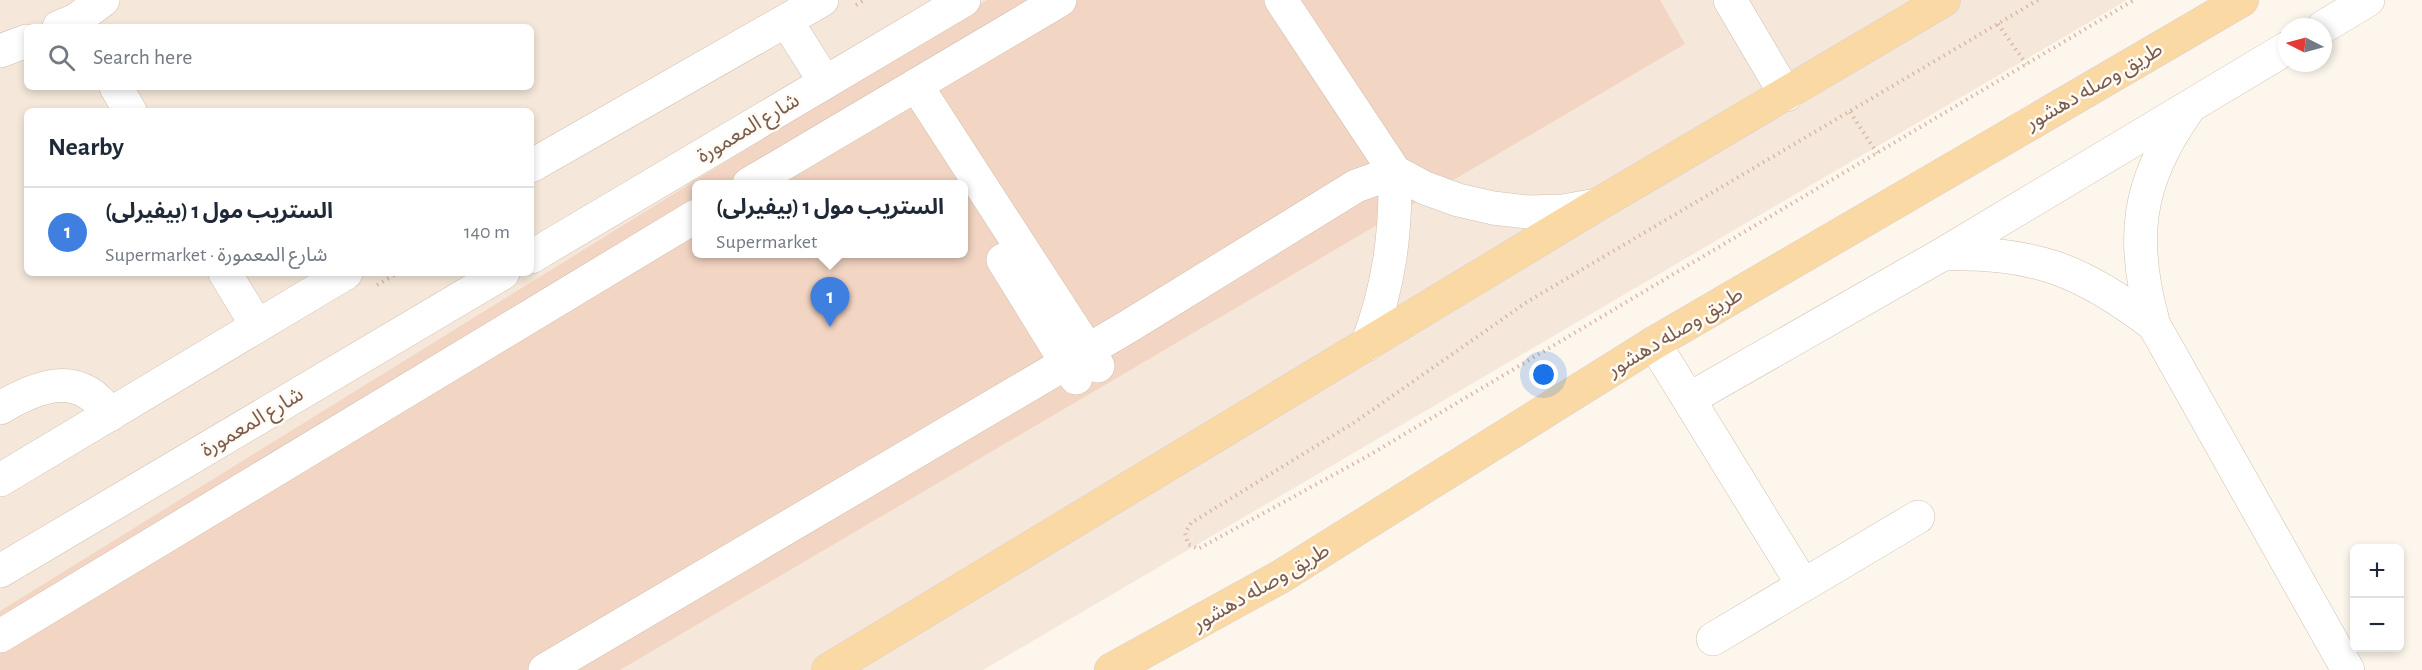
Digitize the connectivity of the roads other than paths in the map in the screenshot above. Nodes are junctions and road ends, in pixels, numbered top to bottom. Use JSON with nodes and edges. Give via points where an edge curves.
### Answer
{"nodes":[{"id":1,"x":103,"y":0,"type":"edge"},
{"id":2,"x":822,"y":0,"type":"edge"},
{"id":3,"x":964,"y":0,"type":"edge"},
{"id":4,"x":1060,"y":0,"type":"edge"},
{"id":5,"x":1281,"y":0,"type":"edge"},
{"id":6,"x":1730,"y":0,"type":"edge"},
{"id":7,"x":1944,"y":0,"type":"edge"},
{"id":8,"x":2242,"y":0,"type":"edge"},
{"id":9,"x":2368,"y":0,"type":"edge"},
{"id":10,"x":70,"y":18,"type":"edge"},
{"id":11,"x":787,"y":22,"type":"junction"},
{"id":12,"x":2332,"y":22,"type":"edge"},
{"id":13,"x":24,"y":42,"type":"edge"},
{"id":14,"x":0,"y":51,"type":"edge"},
{"id":15,"x":2278,"y":53,"type":"edge"},
{"id":16,"x":825,"y":82,"type":"junction"},
{"id":17,"x":907,"y":89,"type":"junction"},
{"id":18,"x":118,"y":90,"type":"edge"},
{"id":19,"x":1786,"y":95,"type":"junction"},
{"id":20,"x":2192,"y":105,"type":"junction"},
{"id":21,"x":128,"y":108,"type":"edge"},
{"id":22,"x":534,"y":164,"type":"edge"},
{"id":23,"x":1395,"y":172,"type":"junction"},
{"id":24,"x":756,"y":180,"type":"edge"},
{"id":25,"x":954,"y":180,"type":"edge"},
{"id":26,"x":965,"y":180,"type":"edge"},
{"id":27,"x":968,"y":185,"type":"edge"},
{"id":28,"x":968,"y":204,"type":"edge"},
{"id":29,"x":1597,"y":205,"type":"junction"},
{"id":30,"x":692,"y":218,"type":"edge"},
{"id":31,"x":1943,"y":254,"type":"junction"},
{"id":32,"x":534,"y":255,"type":"edge"},
{"id":33,"x":227,"y":276,"type":"edge"},
{"id":34,"x":341,"y":276,"type":"edge"},
{"id":35,"x":498,"y":276,"type":"edge"},
{"id":36,"x":2154,"y":325,"type":"junction"},
{"id":37,"x":257,"y":326,"type":"junction"},
{"id":38,"x":1654,"y":343,"type":"junction"},
{"id":39,"x":1367,"y":345,"type":"junction"},
{"id":40,"x":1082,"y":364,"type":"junction"},
{"id":41,"x":1689,"y":399,"type":"junction"},
{"id":42,"x":0,"y":408,"type":"edge"},
{"id":43,"x":110,"y":415,"type":"junction"},
{"id":44,"x":0,"y":480,"type":"edge"},
{"id":45,"x":1918,"y":517,"type":"dead end"},
{"id":46,"x":0,"y":571,"type":"edge"},
{"id":47,"x":1803,"y":585,"type":"junction"},
{"id":48,"x":0,"y":636,"type":"edge"},
{"id":49,"x":1713,"y":639,"type":"dead end"},
{"id":50,"x":545,"y":670,"type":"edge"},
{"id":51,"x":585,"y":670,"type":"edge"},
{"id":52,"x":828,"y":670,"type":"edge"},
{"id":53,"x":1111,"y":670,"type":"edge"},
{"id":54,"x":2348,"y":670,"type":"edge"}],
"edges":[{"from":1,"to":10,"type":"street"},
{"from":2,"to":11,"type":"street"},
{"from":3,"to":16,"type":"street","name":"شارع المعمورة"},
{"from":4,"to":17,"type":"street"},
{"from":5,"to":23,"type":"street"},
{"from":6,"to":19,"type":"street"},
{"from":7,"to":19,"type":"main road"},
{"from":8,"to":38,"type":"main road","name":"طريق وصله دهشور"},
{"from":9,"to":12,"type":"street"},
{"from":11,"to":16,"type":"street"},
{"from":11,"to":22,"type":"street"},
{"from":13,"to":14,"type":"street"},
{"from":15,"to":20,"type":"street"},
{"from":16,"to":32,"type":"street","name":"شارع المعمورة"},
{"from":17,"to":24,"type":"street"},
{"from":17,"to":25,"type":"street"},
{"from":17,"to":26,"type":"street"},
{"from":18,"to":21,"type":"street"},
{"from":19,"to":29,"type":"main road"},
{"from":20,"to":31,"type":"street"},
{"from":20,"to":36,"type":"street","via":[[2169,137],[2152,172],[2142,210],[2142,278]]},
{"from":23,"to":29,"type":"street","via":[[1425,188],[1492,208],[1563,211]]},
{"from":23,"to":39,"type":"street","via":[[1388,277]]},
{"from":23,"to":40,"type":"street","via":[[1369,205]]},
{"from":27,"to":40,"type":"street"},
{"from":28,"to":40,"type":"street"},
{"from":29,"to":39,"type":"main road"},
{"from":30,"to":48,"type":"street"},
{"from":31,"to":36,"type":"street","via":[[1989,253],[2034,260],[2077,275],[2118,297]]},
{"from":31,"to":41,"type":"street"},
{"from":33,"to":37,"type":"street"},
{"from":34,"to":37,"type":"street"},
{"from":35,"to":46,"type":"street","name":"شارع المعمورة"},
{"from":36,"to":54,"type":"street"},
{"from":37,"to":43,"type":"street"},
{"from":38,"to":41,"type":"street"},
{"from":38,"to":53,"type":"main road","name":"طريق وصله دهشور","via":[[1281,577]]},
{"from":39,"to":52,"type":"main road"},
{"from":40,"to":50,"type":"street"},
{"from":40,"to":51,"type":"street"},
{"from":41,"to":47,"type":"street"},
{"from":42,"to":43,"type":"street","via":[[49,385],[77,387],[101,401]]},
{"from":43,"to":44,"type":"street"},
{"from":45,"to":47,"type":"street"},
{"from":47,"to":49,"type":"street"}]}
